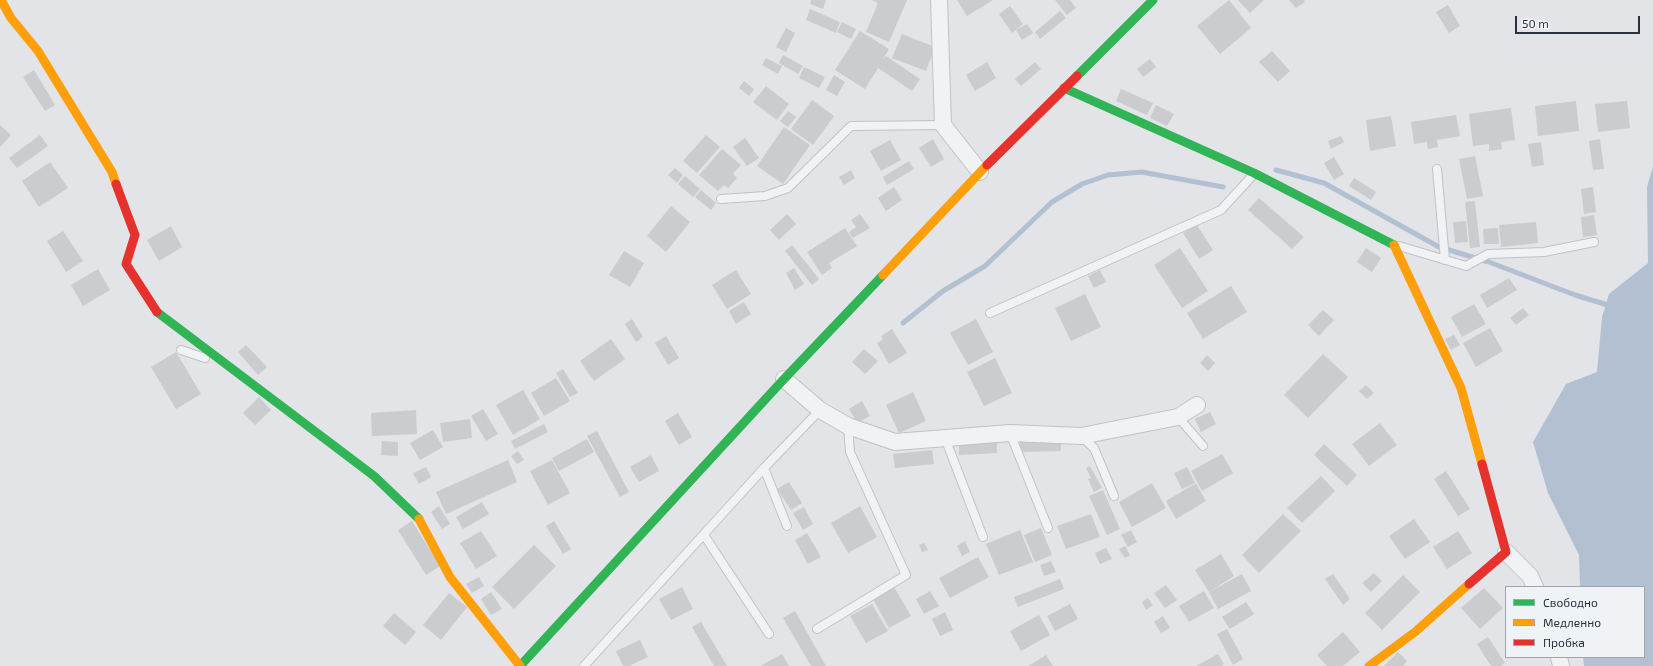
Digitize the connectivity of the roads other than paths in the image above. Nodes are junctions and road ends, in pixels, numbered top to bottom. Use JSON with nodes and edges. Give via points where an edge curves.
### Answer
{"nodes":[{"id":1,"x":1,"y":0,"type":"edge"},
{"id":2,"x":939,"y":0,"type":"edge"},
{"id":3,"x":1152,"y":0,"type":"edge"},
{"id":4,"x":6,"y":20,"type":"edge"},
{"id":5,"x":1064,"y":88,"type":"junction"},
{"id":6,"x":943,"y":125,"type":"junction"},
{"id":7,"x":1437,"y":169,"type":"dead end"},
{"id":8,"x":980,"y":172,"type":"junction"},
{"id":9,"x":1254,"y":173,"type":"junction"},
{"id":10,"x":722,"y":198,"type":"dead end"},
{"id":11,"x":1594,"y":242,"type":"dead end"},
{"id":12,"x":1394,"y":245,"type":"junction"},
{"id":13,"x":1445,"y":257,"type":"junction"},
{"id":14,"x":990,"y":313,"type":"dead end"},
{"id":15,"x":181,"y":350,"type":"dead end"},
{"id":16,"x":228,"y":367,"type":"junction"},
{"id":17,"x":784,"y":379,"type":"junction"},
{"id":18,"x":1197,"y":405,"type":"dead end"},
{"id":19,"x":820,"y":410,"type":"junction"},
{"id":20,"x":1178,"y":417,"type":"junction"},
{"id":21,"x":848,"y":426,"type":"junction"},
{"id":22,"x":1010,"y":432,"type":"junction"},
{"id":23,"x":1081,"y":436,"type":"junction"},
{"id":24,"x":945,"y":438,"type":"junction"},
{"id":25,"x":1203,"y":446,"type":"dead end"},
{"id":26,"x":764,"y":468,"type":"junction"},
{"id":27,"x":1114,"y":496,"type":"dead end"},
{"id":28,"x":787,"y":526,"type":"dead end"},
{"id":29,"x":1048,"y":528,"type":"dead end"},
{"id":30,"x":704,"y":535,"type":"junction"},
{"id":31,"x":983,"y":537,"type":"dead end"},
{"id":32,"x":1506,"y":552,"type":"junction"},
{"id":33,"x":1535,"y":586,"type":"edge"},
{"id":34,"x":817,"y":629,"type":"dead end"},
{"id":35,"x":770,"y":634,"type":"dead end"},
{"id":36,"x":520,"y":666,"type":"edge"},
{"id":37,"x":584,"y":666,"type":"edge"},
{"id":38,"x":1369,"y":666,"type":"edge"}],
"edges":[{"from":1,"to":4,"type":"street"},
{"from":2,"to":6,"type":"street"},
{"from":3,"to":5,"type":"street"},
{"from":4,"to":16,"type":"street","via":[[38,51],[112,172],[135,235],[126,264],[157,312]]},
{"from":5,"to":8,"type":"street"},
{"from":5,"to":9,"type":"street"},
{"from":6,"to":8,"type":"street"},
{"from":6,"to":10,"type":"lane","via":[[851,126],[788,188],[765,196]]},
{"from":7,"to":13,"type":"lane"},
{"from":8,"to":17,"type":"street"},
{"from":9,"to":12,"type":"street"},
{"from":9,"to":14,"type":"lane","via":[[1221,210]]},
{"from":11,"to":13,"type":"lane","via":[[1544,252],[1488,254],[1466,266]]},
{"from":12,"to":13,"type":"lane"},
{"from":12,"to":32,"type":"street","via":[[1461,388]]},
{"from":15,"to":16,"type":"lane"},
{"from":16,"to":36,"type":"street","via":[[374,476],[417,515],[450,577]]},
{"from":17,"to":19,"type":"street"},
{"from":17,"to":36,"type":"street"},
{"from":18,"to":20,"type":"street"},
{"from":19,"to":21,"type":"street"},
{"from":19,"to":26,"type":"lane"},
{"from":20,"to":23,"type":"street"},
{"from":20,"to":25,"type":"lane"},
{"from":21,"to":24,"type":"street","via":[[895,442]]},
{"from":21,"to":34,"type":"lane","via":[[850,452],[906,575]]},
{"from":22,"to":23,"type":"street"},
{"from":22,"to":24,"type":"street"},
{"from":22,"to":29,"type":"lane"},
{"from":23,"to":27,"type":"lane","via":[[1094,448]]},
{"from":24,"to":31,"type":"lane"},
{"from":26,"to":28,"type":"lane"},
{"from":26,"to":30,"type":"lane"},
{"from":30,"to":35,"type":"lane"},
{"from":30,"to":37,"type":"lane"},
{"from":32,"to":33,"type":"street","via":[[1530,576]]},
{"from":32,"to":38,"type":"street","via":[[1415,632]]}]}
